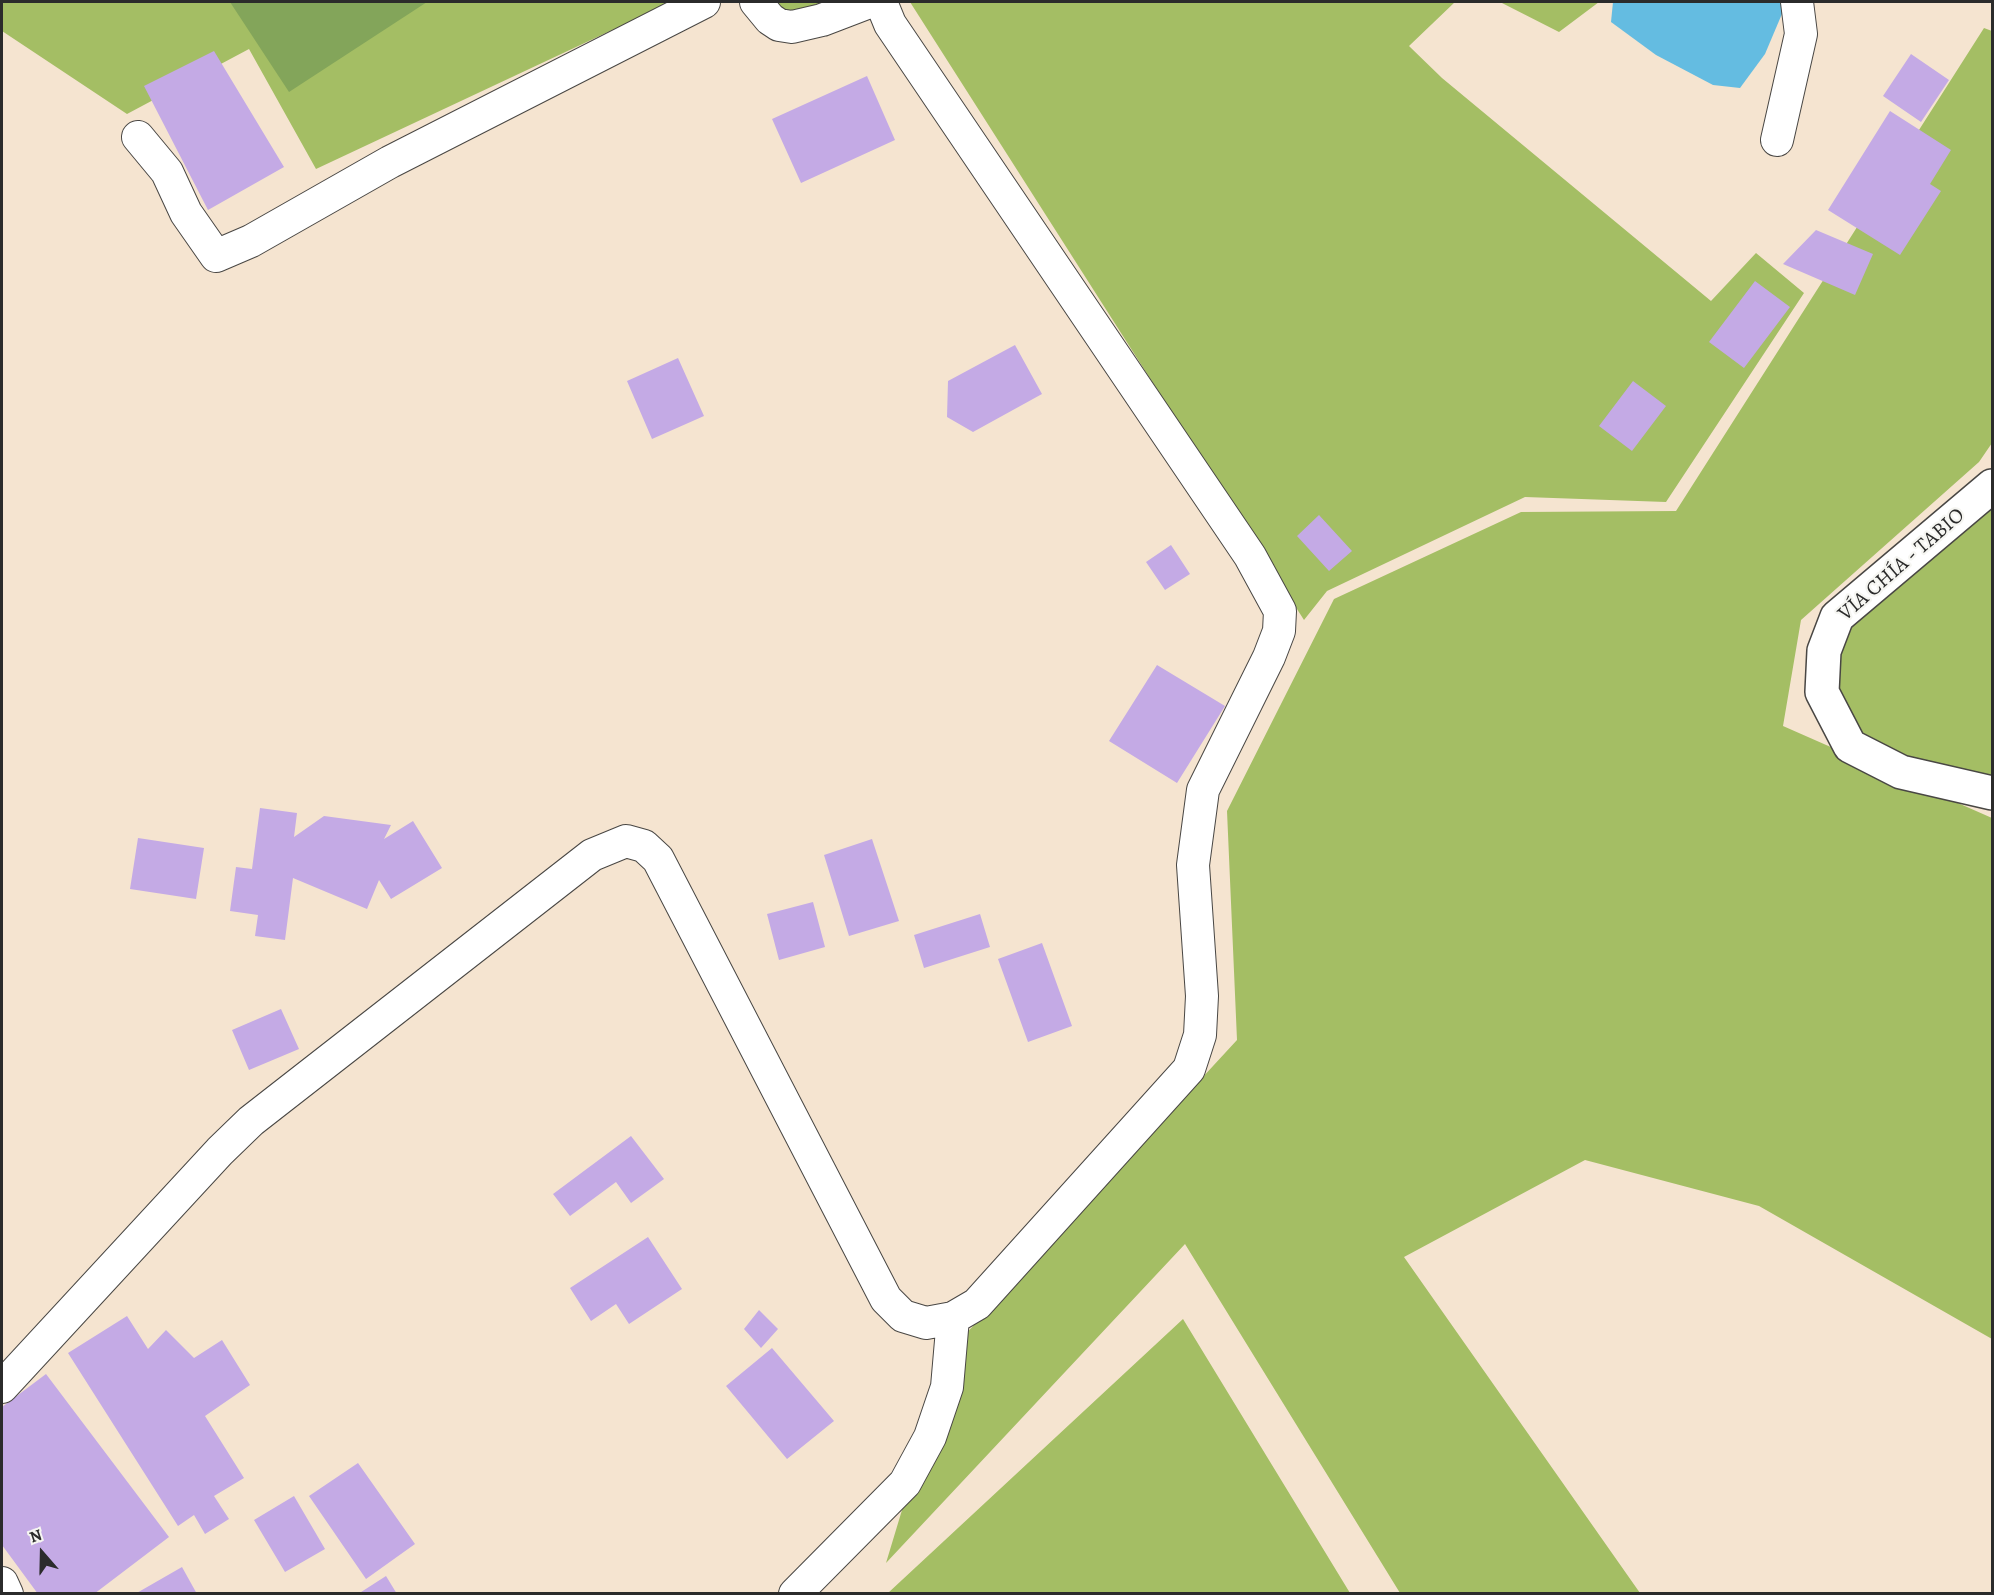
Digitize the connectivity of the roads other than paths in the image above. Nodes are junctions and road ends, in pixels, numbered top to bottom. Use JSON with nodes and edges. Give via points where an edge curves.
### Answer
{"nodes":[{"id":1,"x":704,"y":2,"type":"edge"},
{"id":2,"x":756,"y":2,"type":"edge"},
{"id":3,"x":869,"y":2,"type":"edge"},
{"id":4,"x":881,"y":2,"type":"edge"},
{"id":5,"x":1797,"y":2,"type":"edge"},
{"id":6,"x":138,"y":137,"type":"dead end"},
{"id":7,"x":1776,"y":140,"type":"dead end"},
{"id":8,"x":1992,"y":486,"type":"edge"},
{"id":9,"x":1992,"y":793,"type":"edge"},
{"id":10,"x":953,"y":1318,"type":"junction"},
{"id":11,"x":2,"y":1387,"type":"edge"},
{"id":12,"x":2,"y":1583,"type":"edge"},
{"id":13,"x":7,"y":1593,"type":"edge"},
{"id":14,"x":795,"y":1593,"type":"edge"}],
"edges":[{"from":1,"to":6,"type":"street","via":[[390,162],[251,241],[216,256],[186,213],[167,172]]},
{"from":2,"to":3,"type":"street","via":[[770,19],[792,27]]},
{"from":4,"to":10,"type":"street","via":[[890,24],[1250,556],[1280,611],[1279,631],[1269,657],[1203,790],[1193,865],[1202,996],[1200,1035],[1189,1069],[977,1304]]},
{"from":5,"to":7,"type":"street","via":[[1801,34]]},
{"from":8,"to":9,"type":"street","name":"VÍA CHÍA - TABIO","via":[[1837,617],[1824,651],[1822,692],[1850,746],[1901,772]]},
{"from":10,"to":11,"type":"street","via":[[926,1323],[903,1316],[886,1299],[658,859],[644,846],[626,841],[592,855],[250,1121]]},
{"from":10,"to":14,"type":"street","via":[[946,1387],[930,1437],[905,1484]]},
{"from":12,"to":13,"type":"street"}]}
